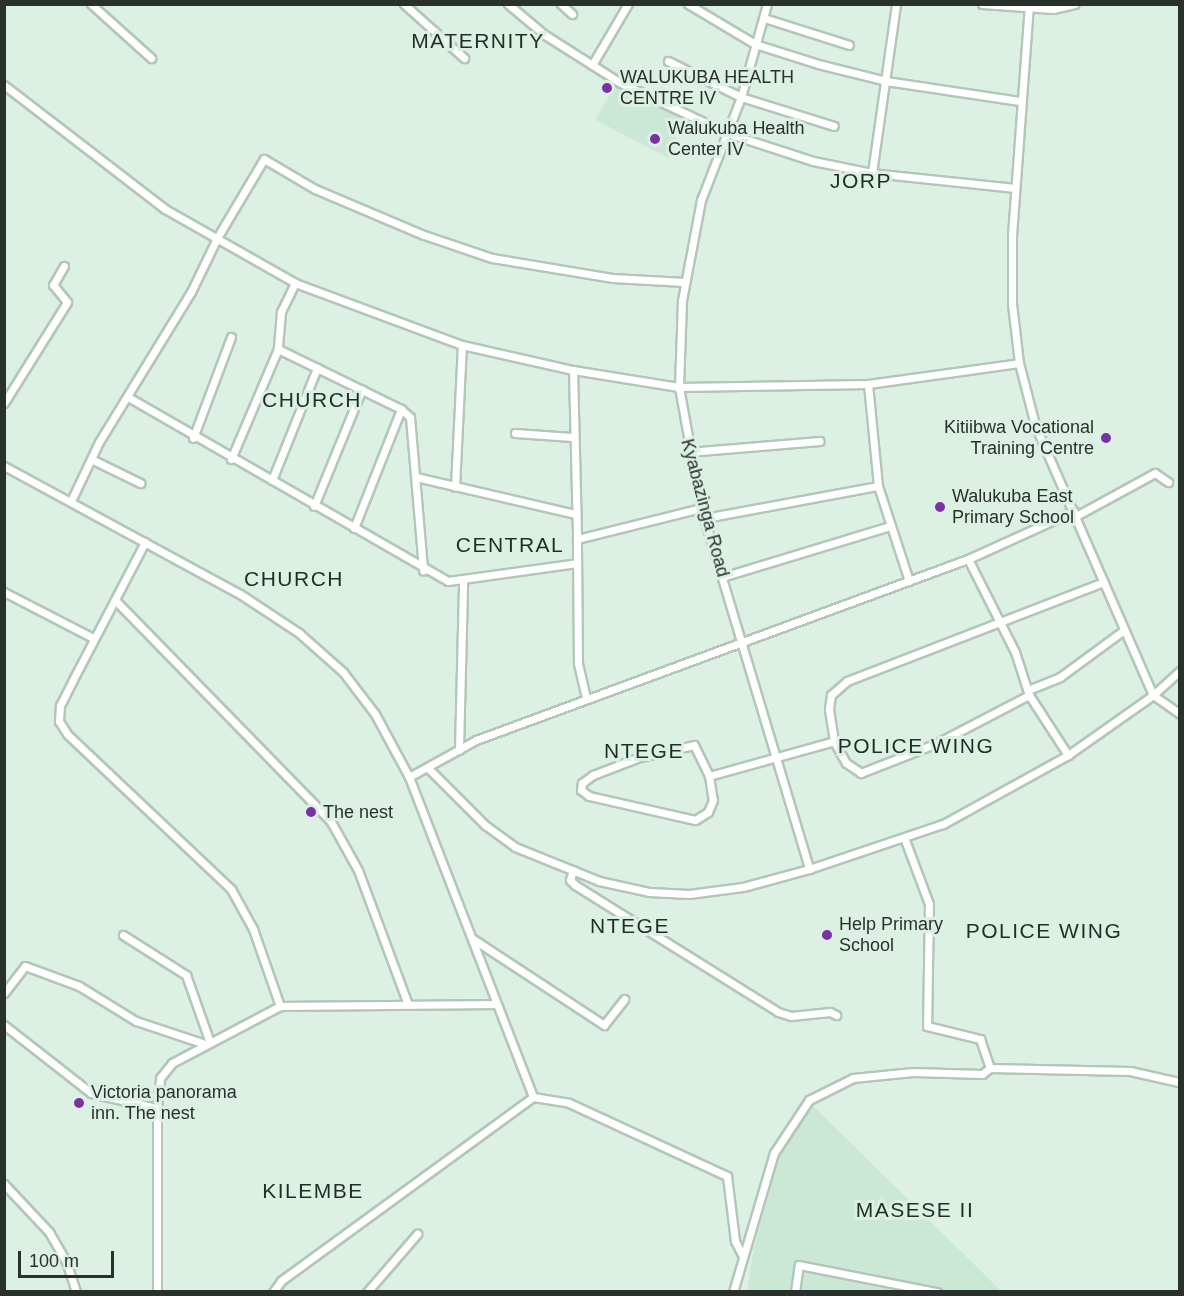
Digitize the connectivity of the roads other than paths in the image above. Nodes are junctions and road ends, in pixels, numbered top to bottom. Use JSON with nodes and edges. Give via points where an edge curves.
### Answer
{"nodes":[{"id":1,"x":91,"y":4,"type":"edge"},
{"id":2,"x":404,"y":4,"type":"edge"},
{"id":3,"x":508,"y":4,"type":"edge"},
{"id":4,"x":561,"y":4,"type":"edge"},
{"id":5,"x":628,"y":4,"type":"edge"},
{"id":6,"x":688,"y":4,"type":"edge"},
{"id":7,"x":767,"y":4,"type":"edge"},
{"id":8,"x":896,"y":4,"type":"edge"},
{"id":9,"x":982,"y":4,"type":"edge"},
{"id":10,"x":1074,"y":4,"type":"edge"},
{"id":11,"x":1029,"y":5,"type":"edge"},
{"id":12,"x":702,"y":8,"type":"edge"},
{"id":13,"x":572,"y":14,"type":"dead end"},
{"id":14,"x":764,"y":18,"type":"junction"},
{"id":15,"x":755,"y":44,"type":"junction"},
{"id":16,"x":849,"y":45,"type":"dead end"},
{"id":17,"x":151,"y":58,"type":"dead end"},
{"id":18,"x":464,"y":58,"type":"dead end"},
{"id":19,"x":668,"y":61,"type":"dead end"},
{"id":20,"x":592,"y":65,"type":"junction"},
{"id":21,"x":886,"y":81,"type":"junction"},
{"id":22,"x":4,"y":86,"type":"edge"},
{"id":23,"x":741,"y":97,"type":"junction"},
{"id":24,"x":1020,"y":101,"type":"junction"},
{"id":25,"x":834,"y":126,"type":"dead end"},
{"id":26,"x":727,"y":133,"type":"junction"},
{"id":27,"x":872,"y":173,"type":"junction"},
{"id":28,"x":1014,"y":188,"type":"junction"},
{"id":29,"x":217,"y":238,"type":"junction"},
{"id":30,"x":63,"y":266,"type":"dead end"},
{"id":31,"x":684,"y":282,"type":"junction"},
{"id":32,"x":294,"y":283,"type":"junction"},
{"id":33,"x":231,"y":337,"type":"dead end"},
{"id":34,"x":462,"y":345,"type":"junction"},
{"id":35,"x":278,"y":349,"type":"junction"},
{"id":36,"x":1019,"y":363,"type":"junction"},
{"id":37,"x":317,"y":368,"type":"junction"},
{"id":38,"x":573,"y":370,"type":"junction"},
{"id":39,"x":868,"y":384,"type":"junction"},
{"id":40,"x":679,"y":387,"type":"junction"},
{"id":41,"x":362,"y":389,"type":"junction"},
{"id":42,"x":128,"y":397,"type":"junction"},
{"id":43,"x":4,"y":403,"type":"edge"},
{"id":44,"x":401,"y":409,"type":"junction"},
{"id":45,"x":515,"y":433,"type":"dead end"},
{"id":46,"x":572,"y":437,"type":"junction"},
{"id":47,"x":194,"y":438,"type":"junction"},
{"id":48,"x":820,"y":441,"type":"dead end"},
{"id":49,"x":688,"y":452,"type":"junction"},
{"id":50,"x":91,"y":459,"type":"junction"},
{"id":51,"x":231,"y":459,"type":"junction"},
{"id":52,"x":4,"y":466,"type":"edge"},
{"id":53,"x":416,"y":477,"type":"junction"},
{"id":54,"x":272,"y":480,"type":"junction"},
{"id":55,"x":1168,"y":482,"type":"dead end"},
{"id":56,"x":140,"y":483,"type":"dead end"},
{"id":57,"x":878,"y":486,"type":"junction"},
{"id":58,"x":455,"y":487,"type":"junction"},
{"id":59,"x":71,"y":501,"type":"junction"},
{"id":60,"x":314,"y":506,"type":"junction"},
{"id":61,"x":701,"y":508,"type":"junction"},
{"id":62,"x":1075,"y":513,"type":"junction"},
{"id":63,"x":574,"y":514,"type":"junction"},
{"id":64,"x":705,"y":518,"type":"junction"},
{"id":65,"x":890,"y":526,"type":"junction"},
{"id":66,"x":354,"y":528,"type":"junction"},
{"id":67,"x":577,"y":539,"type":"junction"},
{"id":68,"x":145,"y":542,"type":"junction"},
{"id":69,"x":968,"y":559,"type":"junction"},
{"id":70,"x":577,"y":563,"type":"junction"},
{"id":71,"x":423,"y":570,"type":"junction"},
{"id":72,"x":722,"y":577,"type":"junction"},
{"id":73,"x":464,"y":581,"type":"junction"},
{"id":74,"x":909,"y":581,"type":"junction"},
{"id":75,"x":1104,"y":582,"type":"junction"},
{"id":76,"x":4,"y":592,"type":"edge"},
{"id":77,"x":115,"y":600,"type":"junction"},
{"id":78,"x":998,"y":624,"type":"junction"},
{"id":79,"x":1124,"y":630,"type":"junction"},
{"id":80,"x":93,"y":638,"type":"junction"},
{"id":81,"x":741,"y":643,"type":"junction"},
{"id":82,"x":1179,"y":671,"type":"edge"},
{"id":83,"x":1028,"y":693,"type":"junction"},
{"id":84,"x":1153,"y":695,"type":"junction"},
{"id":85,"x":586,"y":698,"type":"junction"},
{"id":86,"x":1179,"y":714,"type":"edge"},
{"id":87,"x":834,"y":741,"type":"junction"},
{"id":88,"x":459,"y":750,"type":"junction"},
{"id":89,"x":773,"y":755,"type":"junction"},
{"id":90,"x":1068,"y":755,"type":"junction"},
{"id":91,"x":429,"y":768,"type":"junction"},
{"id":92,"x":709,"y":776,"type":"junction"},
{"id":93,"x":409,"y":777,"type":"junction"},
{"id":94,"x":905,"y":840,"type":"junction"},
{"id":95,"x":809,"y":869,"type":"junction"},
{"id":96,"x":573,"y":870,"type":"junction"},
{"id":97,"x":123,"y":935,"type":"dead end"},
{"id":98,"x":473,"y":939,"type":"junction"},
{"id":99,"x":4,"y":993,"type":"edge"},
{"id":100,"x":624,"y":999,"type":"dead end"},
{"id":101,"x":407,"y":1002,"type":"junction"},
{"id":102,"x":496,"y":1004,"type":"junction"},
{"id":103,"x":280,"y":1006,"type":"junction"},
{"id":104,"x":836,"y":1015,"type":"dead end"},
{"id":105,"x":4,"y":1025,"type":"edge"},
{"id":106,"x":206,"y":1042,"type":"junction"},
{"id":107,"x":990,"y":1068,"type":"junction"},
{"id":108,"x":1179,"y":1082,"type":"edge"},
{"id":109,"x":533,"y":1097,"type":"junction"},
{"id":110,"x":157,"y":1108,"type":"junction"},
{"id":111,"x":4,"y":1184,"type":"edge"},
{"id":112,"x":417,"y":1234,"type":"dead end"},
{"id":113,"x":742,"y":1255,"type":"junction"},
{"id":114,"x":76,"y":1292,"type":"edge"},
{"id":115,"x":158,"y":1292,"type":"edge"},
{"id":116,"x":273,"y":1292,"type":"edge"},
{"id":117,"x":367,"y":1292,"type":"edge"},
{"id":118,"x":734,"y":1292,"type":"edge"},
{"id":119,"x":795,"y":1292,"type":"edge"},
{"id":120,"x":937,"y":1292,"type":"edge"}],
"edges":[{"from":1,"to":17,"type":"street"},
{"from":2,"to":18,"type":"street"},
{"from":3,"to":20,"type":"street"},
{"from":4,"to":13,"type":"street"},
{"from":5,"to":20,"type":"street"},
{"from":6,"to":12,"type":"street"},
{"from":7,"to":14,"type":"street","name":"Kyabazinga Road"},
{"from":8,"to":21,"type":"street"},
{"from":9,"to":11,"type":"street"},
{"from":10,"to":11,"type":"street","via":[[1053,9]]},
{"from":11,"to":24,"type":"street"},
{"from":12,"to":15,"type":"street"},
{"from":14,"to":15,"type":"street","name":"Kyabazinga Road"},
{"from":14,"to":16,"type":"street"},
{"from":15,"to":21,"type":"street"},
{"from":15,"to":23,"type":"street","name":"Kyabazinga Road"},
{"from":19,"to":23,"type":"street"},
{"from":20,"to":26,"type":"street"},
{"from":21,"to":24,"type":"street"},
{"from":21,"to":27,"type":"street"},
{"from":22,"to":29,"type":"street","via":[[126,181]]},
{"from":23,"to":25,"type":"street"},
{"from":23,"to":26,"type":"street","name":"Kyabazinga Road"},
{"from":24,"to":28,"type":"street"},
{"from":26,"to":27,"type":"street","via":[[813,160]]},
{"from":26,"to":31,"type":"street","name":"Kyabazinga Road","via":[[701,200]]},
{"from":27,"to":28,"type":"street"},
{"from":28,"to":36,"type":"street","via":[[1012,304]]},
{"from":29,"to":31,"type":"street","via":[[264,159],[336,198],[492,258],[613,278]]},
{"from":29,"to":32,"type":"street"},
{"from":29,"to":42,"type":"street","via":[[191,292]]},
{"from":30,"to":43,"type":"street","via":[[53,285],[67,302]]},
{"from":31,"to":40,"type":"street","name":"Kyabazinga Road"},
{"from":32,"to":34,"type":"street"},
{"from":32,"to":35,"type":"street","via":[[281,312]]},
{"from":33,"to":47,"type":"street"},
{"from":34,"to":38,"type":"street"},
{"from":34,"to":58,"type":"street"},
{"from":35,"to":37,"type":"street"},
{"from":35,"to":51,"type":"street"},
{"from":36,"to":39,"type":"street"},
{"from":36,"to":62,"type":"street","via":[[1035,425]]},
{"from":37,"to":41,"type":"street"},
{"from":37,"to":54,"type":"street"},
{"from":38,"to":40,"type":"street"},
{"from":38,"to":46,"type":"street"},
{"from":39,"to":40,"type":"street"},
{"from":39,"to":57,"type":"street"},
{"from":40,"to":49,"type":"street","name":"Kyabazinga Road"},
{"from":41,"to":44,"type":"street"},
{"from":41,"to":60,"type":"street"},
{"from":42,"to":47,"type":"street"},
{"from":42,"to":50,"type":"street"},
{"from":44,"to":53,"type":"street","via":[[410,417]]},
{"from":44,"to":66,"type":"street"},
{"from":45,"to":46,"type":"street"},
{"from":46,"to":63,"type":"street"},
{"from":47,"to":51,"type":"street"},
{"from":48,"to":49,"type":"street"},
{"from":49,"to":61,"type":"street","name":"Kyabazinga Road"},
{"from":50,"to":56,"type":"street"},
{"from":50,"to":59,"type":"street"},
{"from":51,"to":54,"type":"street"},
{"from":52,"to":59,"type":"street"},
{"from":53,"to":58,"type":"street"},
{"from":53,"to":71,"type":"street"},
{"from":54,"to":60,"type":"street"},
{"from":55,"to":62,"type":"street","via":[[1155,473]]},
{"from":57,"to":64,"type":"street"},
{"from":57,"to":65,"type":"street"},
{"from":58,"to":63,"type":"street"},
{"from":59,"to":68,"type":"street"},
{"from":60,"to":66,"type":"street"},
{"from":61,"to":64,"type":"street","name":"Kyabazinga Road"},
{"from":61,"to":67,"type":"street"},
{"from":62,"to":69,"type":"street"},
{"from":62,"to":75,"type":"street"},
{"from":63,"to":67,"type":"street"},
{"from":64,"to":72,"type":"street","name":"Kyabazinga Road"},
{"from":65,"to":72,"type":"street"},
{"from":65,"to":74,"type":"street"},
{"from":66,"to":71,"type":"street"},
{"from":67,"to":70,"type":"street"},
{"from":68,"to":77,"type":"street"},
{"from":68,"to":93,"type":"street","via":[[240,594],[317,647],[364,697]]},
{"from":69,"to":74,"type":"street"},
{"from":69,"to":78,"type":"street"},
{"from":70,"to":73,"type":"street"},
{"from":70,"to":85,"type":"street","via":[[578,663]]},
{"from":71,"to":73,"type":"street","via":[[448,581]]},
{"from":72,"to":81,"type":"street","name":"Kyabazinga Road"},
{"from":73,"to":88,"type":"street"},
{"from":74,"to":81,"type":"street"},
{"from":75,"to":78,"type":"street"},
{"from":75,"to":79,"type":"street"},
{"from":76,"to":80,"type":"street"},
{"from":77,"to":80,"type":"street"},
{"from":77,"to":101,"type":"street","via":[[330,820],[358,870]]},
{"from":78,"to":83,"type":"street","via":[[1015,652]]},
{"from":78,"to":87,"type":"street","via":[[837,687],[829,702]]},
{"from":79,"to":83,"type":"street","via":[[1060,677]]},
{"from":79,"to":84,"type":"street"},
{"from":80,"to":103,"type":"street","via":[[60,706],[62,728],[231,889],[253,929]]},
{"from":81,"to":85,"type":"street"},
{"from":81,"to":89,"type":"street","name":"Kyabazinga Road"},
{"from":82,"to":84,"type":"street"},
{"from":83,"to":87,"type":"street","via":[[937,742],[871,771],[854,770]]},
{"from":83,"to":90,"type":"street"},
{"from":84,"to":86,"type":"street"},
{"from":84,"to":90,"type":"street"},
{"from":85,"to":88,"type":"street"},
{"from":87,"to":89,"type":"street"},
{"from":88,"to":91,"type":"street"},
{"from":89,"to":92,"type":"street"},
{"from":89,"to":95,"type":"street","name":"Kyabazinga Road"},
{"from":90,"to":94,"type":"street","via":[[979,806]]},
{"from":91,"to":93,"type":"street"},
{"from":91,"to":96,"type":"street","via":[[485,825],[515,847]]},
{"from":92,"to":92,"type":"street","via":[[711,806],[695,820],[589,796],[582,790],[582,783],[593,775],[691,745],[698,747]]},
{"from":93,"to":98,"type":"street"},
{"from":94,"to":95,"type":"street"},
{"from":94,"to":107,"type":"street","via":[[929,904],[926,1023],[934,1030],[980,1040]]},
{"from":95,"to":96,"type":"street","via":[[743,886],[689,894],[649,892],[599,881]]},
{"from":96,"to":104,"type":"street","via":[[570,880],[575,885],[778,1012]]},
{"from":97,"to":106,"type":"street","via":[[186,975]]},
{"from":98,"to":100,"type":"street","via":[[604,1025]]},
{"from":98,"to":102,"type":"street"},
{"from":99,"to":106,"type":"street","via":[[25,966],[79,986],[136,1021]]},
{"from":101,"to":102,"type":"street"},
{"from":101,"to":103,"type":"street"},
{"from":102,"to":109,"type":"street"},
{"from":103,"to":106,"type":"street"},
{"from":105,"to":110,"type":"street","via":[[91,1093]]},
{"from":106,"to":110,"type":"street","via":[[164,1070]]},
{"from":107,"to":108,"type":"street","via":[[1130,1071]]},
{"from":107,"to":113,"type":"street","via":[[982,1074],[913,1071],[853,1078],[809,1100],[774,1153]]},
{"from":109,"to":113,"type":"street","via":[[569,1103],[727,1176],[735,1241]]},
{"from":109,"to":116,"type":"street","via":[[280,1281]]},
{"from":110,"to":115,"type":"street"},
{"from":111,"to":114,"type":"street","via":[[49,1232],[66,1261]]},
{"from":112,"to":117,"type":"street"},
{"from":113,"to":118,"type":"street"},
{"from":119,"to":120,"type":"street","via":[[800,1265]]}]}
